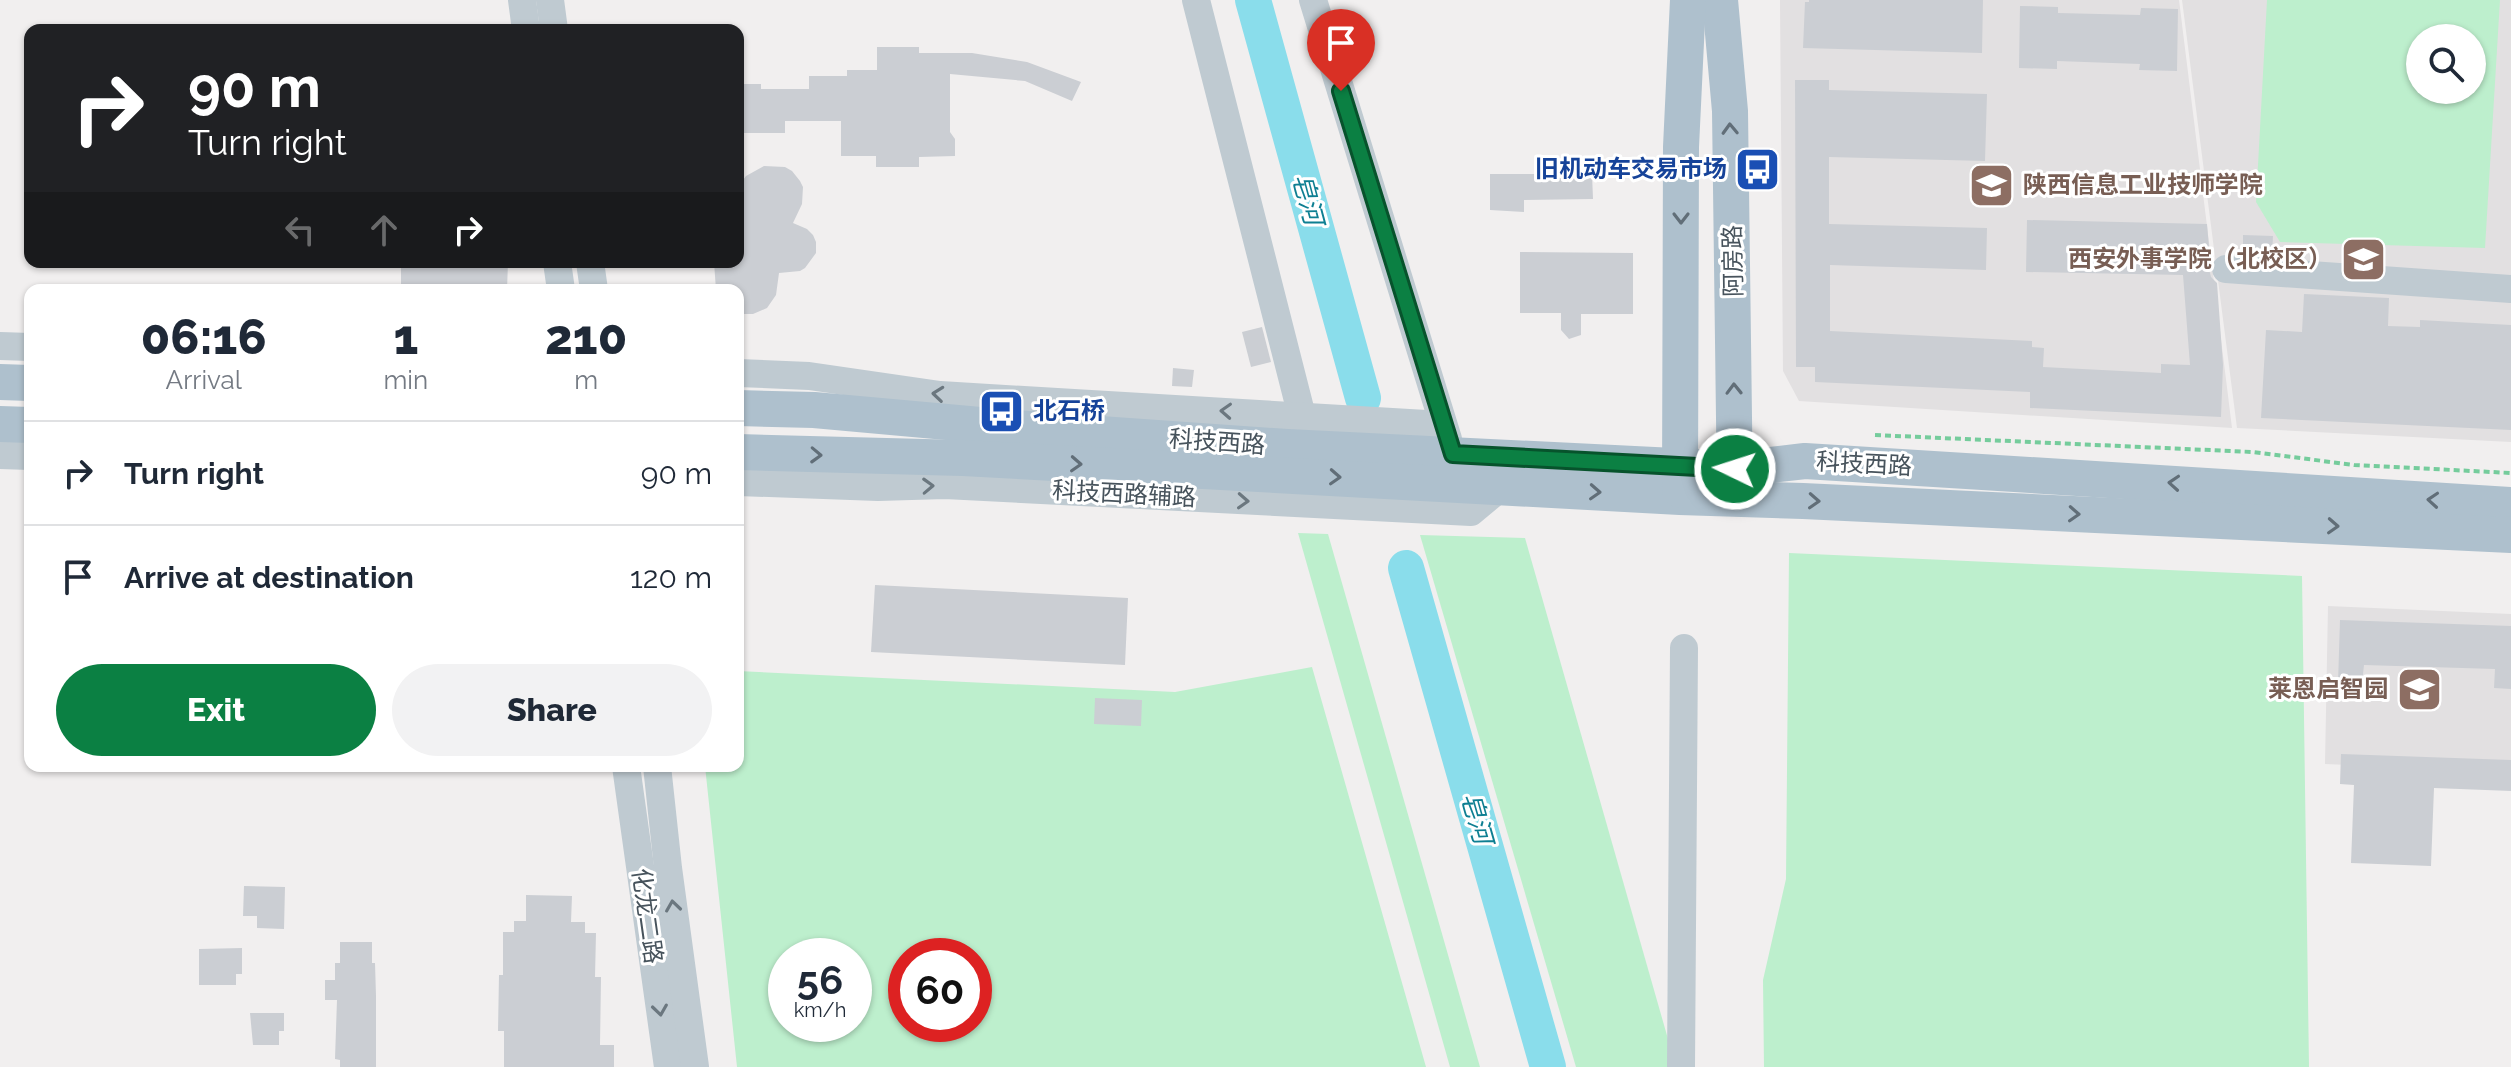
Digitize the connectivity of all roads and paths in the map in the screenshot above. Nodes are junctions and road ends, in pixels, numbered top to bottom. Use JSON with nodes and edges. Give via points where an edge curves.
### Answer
{"nodes":[{"id":1,"x":522,"y":0,"type":"edge"},
{"id":2,"x":550,"y":0,"type":"edge"},
{"id":3,"x":1196,"y":0,"type":"edge"},
{"id":4,"x":1313,"y":0,"type":"edge"},
{"id":5,"x":1688,"y":0,"type":"edge"},
{"id":6,"x":1720,"y":0,"type":"edge"},
{"id":7,"x":525,"y":24,"type":"edge"},
{"id":8,"x":553,"y":24,"type":"edge"},
{"id":9,"x":2226,"y":269,"type":"dead end"},
{"id":10,"x":2511,"y":289,"type":"edge"},
{"id":11,"x":0,"y":346,"type":"edge"},
{"id":12,"x":24,"y":347,"type":"edge"},
{"id":13,"x":744,"y":373,"type":"edge"},
{"id":14,"x":0,"y":382,"type":"edge"},
{"id":15,"x":24,"y":383,"type":"edge"},
{"id":16,"x":744,"y":408,"type":"edge"},
{"id":17,"x":0,"y":424,"type":"edge"},
{"id":18,"x":24,"y":425,"type":"edge"},
{"id":19,"x":1306,"y":432,"type":"junction"},
{"id":20,"x":1448,"y":439,"type":"junction"},
{"id":21,"x":744,"y":452,"type":"edge"},
{"id":22,"x":0,"y":455,"type":"edge"},
{"id":23,"x":24,"y":456,"type":"edge"},
{"id":24,"x":744,"y":482,"type":"edge"},
{"id":25,"x":1501,"y":487,"type":"junction"},
{"id":26,"x":1680,"y":495,"type":"junction"},
{"id":27,"x":1735,"y":497,"type":"junction"},
{"id":28,"x":2511,"y":505,"type":"edge"},
{"id":29,"x":2511,"y":535,"type":"edge"},
{"id":30,"x":1684,"y":648,"type":"dead end"},
{"id":31,"x":627,"y":772,"type":"edge"},
{"id":32,"x":658,"y":772,"type":"edge"},
{"id":33,"x":668,"y":1067,"type":"edge"},
{"id":34,"x":695,"y":1067,"type":"edge"},
{"id":35,"x":1681,"y":1067,"type":"edge"}],
"edges":[{"from":1,"to":7,"type":"street"},
{"from":2,"to":8,"type":"street"},
{"from":3,"to":19,"type":"street"},
{"from":4,"to":20,"type":"street"},
{"from":5,"to":26,"type":"main road","one_way":true,"via":[[1681,147]]},
{"from":27,"to":6,"type":"main road","name":"阿房路","one_way":true,"via":[[1730,126]]},
{"from":9,"to":10,"type":"street"},
{"from":11,"to":12,"type":"street"},
{"from":19,"to":13,"type":"street","one_way":true,"via":[[940,395],[809,376]]},
{"from":14,"to":15,"type":"main road"},
{"from":16,"to":19,"type":"main road","name":"科技西路","via":[[1002,427]]},
{"from":17,"to":18,"type":"main road"},
{"from":19,"to":20,"type":"main road","name":"科技西路"},
{"from":20,"to":26,"type":"main road","name":"科技西路"},
{"from":21,"to":25,"type":"main road","name":"科技西路","one_way":true,"via":[[963,458]]},
{"from":22,"to":23,"type":"street"},
{"from":24,"to":25,"type":"street","name":"科技西路辅路","one_way":true,"via":[[945,485],[1471,512]]},
{"from":25,"to":26,"type":"main road","name":"科技西路","one_way":true},
{"from":26,"to":27,"type":"main road","name":"科技西路"},
{"from":28,"to":27,"type":"main road","name":"科技西路","one_way":true,"via":[[1805,461]]},
{"from":27,"to":29,"type":"main road","name":"科技西路","one_way":true},
{"from":30,"to":35,"type":"street"},
{"from":31,"to":33,"type":"street","name":"化龙二路","one_way":true},
{"from":34,"to":32,"type":"street","name":"化龙二路","one_way":true}]}
